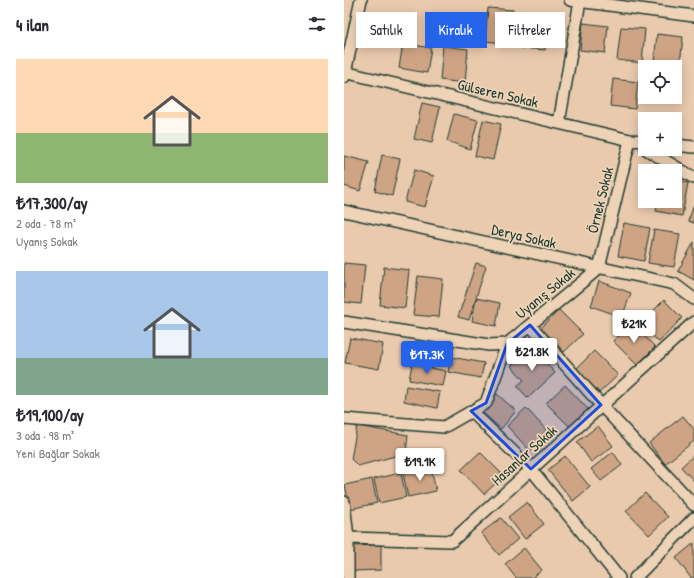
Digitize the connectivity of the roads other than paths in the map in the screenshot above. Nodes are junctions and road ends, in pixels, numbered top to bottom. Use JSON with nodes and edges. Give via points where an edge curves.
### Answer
{"nodes":[{"id":1,"x":361,"y":0,"type":"edge"},
{"id":2,"x":575,"y":1,"type":"edge"},
{"id":3,"x":635,"y":4,"type":"edge"},
{"id":4,"x":694,"y":16,"type":"edge"},
{"id":5,"x":344,"y":74,"type":"edge"},
{"id":6,"x":559,"y":123,"type":"junction"},
{"id":7,"x":630,"y":140,"type":"junction"},
{"id":8,"x":638,"y":141,"type":"edge"},
{"id":9,"x":638,"y":145,"type":"edge"},
{"id":10,"x":682,"y":146,"type":"edge"},
{"id":11,"x":694,"y":147,"type":"edge"},
{"id":12,"x":657,"y":156,"type":"edge"},
{"id":13,"x":694,"y":178,"type":"edge"},
{"id":14,"x":344,"y":211,"type":"edge"},
{"id":15,"x":599,"y":268,"type":"junction"},
{"id":16,"x":694,"y":298,"type":"edge"},
{"id":17,"x":344,"y":322,"type":"edge"},
{"id":18,"x":694,"y":322,"type":"edge"},
{"id":19,"x":530,"y":325,"type":"junction"},
{"id":20,"x":507,"y":344,"type":"junction"},
{"id":21,"x":600,"y":405,"type":"junction"},
{"id":22,"x":471,"y":411,"type":"junction"},
{"id":23,"x":344,"y":419,"type":"edge"},
{"id":24,"x":531,"y":469,"type":"junction"},
{"id":25,"x":344,"y":502,"type":"edge"},
{"id":26,"x":694,"y":505,"type":"edge"},
{"id":27,"x":694,"y":518,"type":"edge"},
{"id":28,"x":348,"y":538,"type":"junction"},
{"id":29,"x":348,"y":578,"type":"edge"},
{"id":30,"x":619,"y":578,"type":"edge"},
{"id":31,"x":635,"y":578,"type":"edge"}],
"edges":[{"from":1,"to":5,"type":"street"},
{"from":2,"to":3,"type":"street"},
{"from":2,"to":6,"type":"street"},
{"from":3,"to":4,"type":"street"},
{"from":5,"to":6,"type":"street","name":"Gülseren Sokak"},
{"from":6,"to":7,"type":"street","name":"Gülseren Sokak"},
{"from":7,"to":8,"type":"street","name":"Gülseren Sokak"},
{"from":7,"to":9,"type":"street"},
{"from":7,"to":15,"type":"street","name":"Örnek Sokak"},
{"from":10,"to":11,"type":"street"},
{"from":12,"to":13,"type":"street"},
{"from":14,"to":15,"type":"street","name":"Derya Sokak"},
{"from":15,"to":16,"type":"street","name":"Derya Sokak","via":[[674,284]]},
{"from":15,"to":19,"type":"street","name":"Uyanış Sokak"},
{"from":17,"to":20,"type":"street","via":[[489,345]]},
{"from":18,"to":21,"type":"street","name":"Hasanlar Sokak"},
{"from":19,"to":20,"type":"street","name":"Uyanış Sokak"},
{"from":19,"to":21,"type":"street"},
{"from":20,"to":22,"type":"street","via":[[486,403]]},
{"from":21,"to":24,"type":"street","name":"Hasanlar Sokak"},
{"from":21,"to":26,"type":"street"},
{"from":22,"to":23,"type":"street","via":[[444,427]]},
{"from":22,"to":24,"type":"street"},
{"from":24,"to":28,"type":"street","name":"Hasanlar Sokak","via":[[452,541]]},
{"from":24,"to":30,"type":"street"},
{"from":25,"to":28,"type":"street"},
{"from":27,"to":31,"type":"street"},
{"from":28,"to":29,"type":"street"}]}
